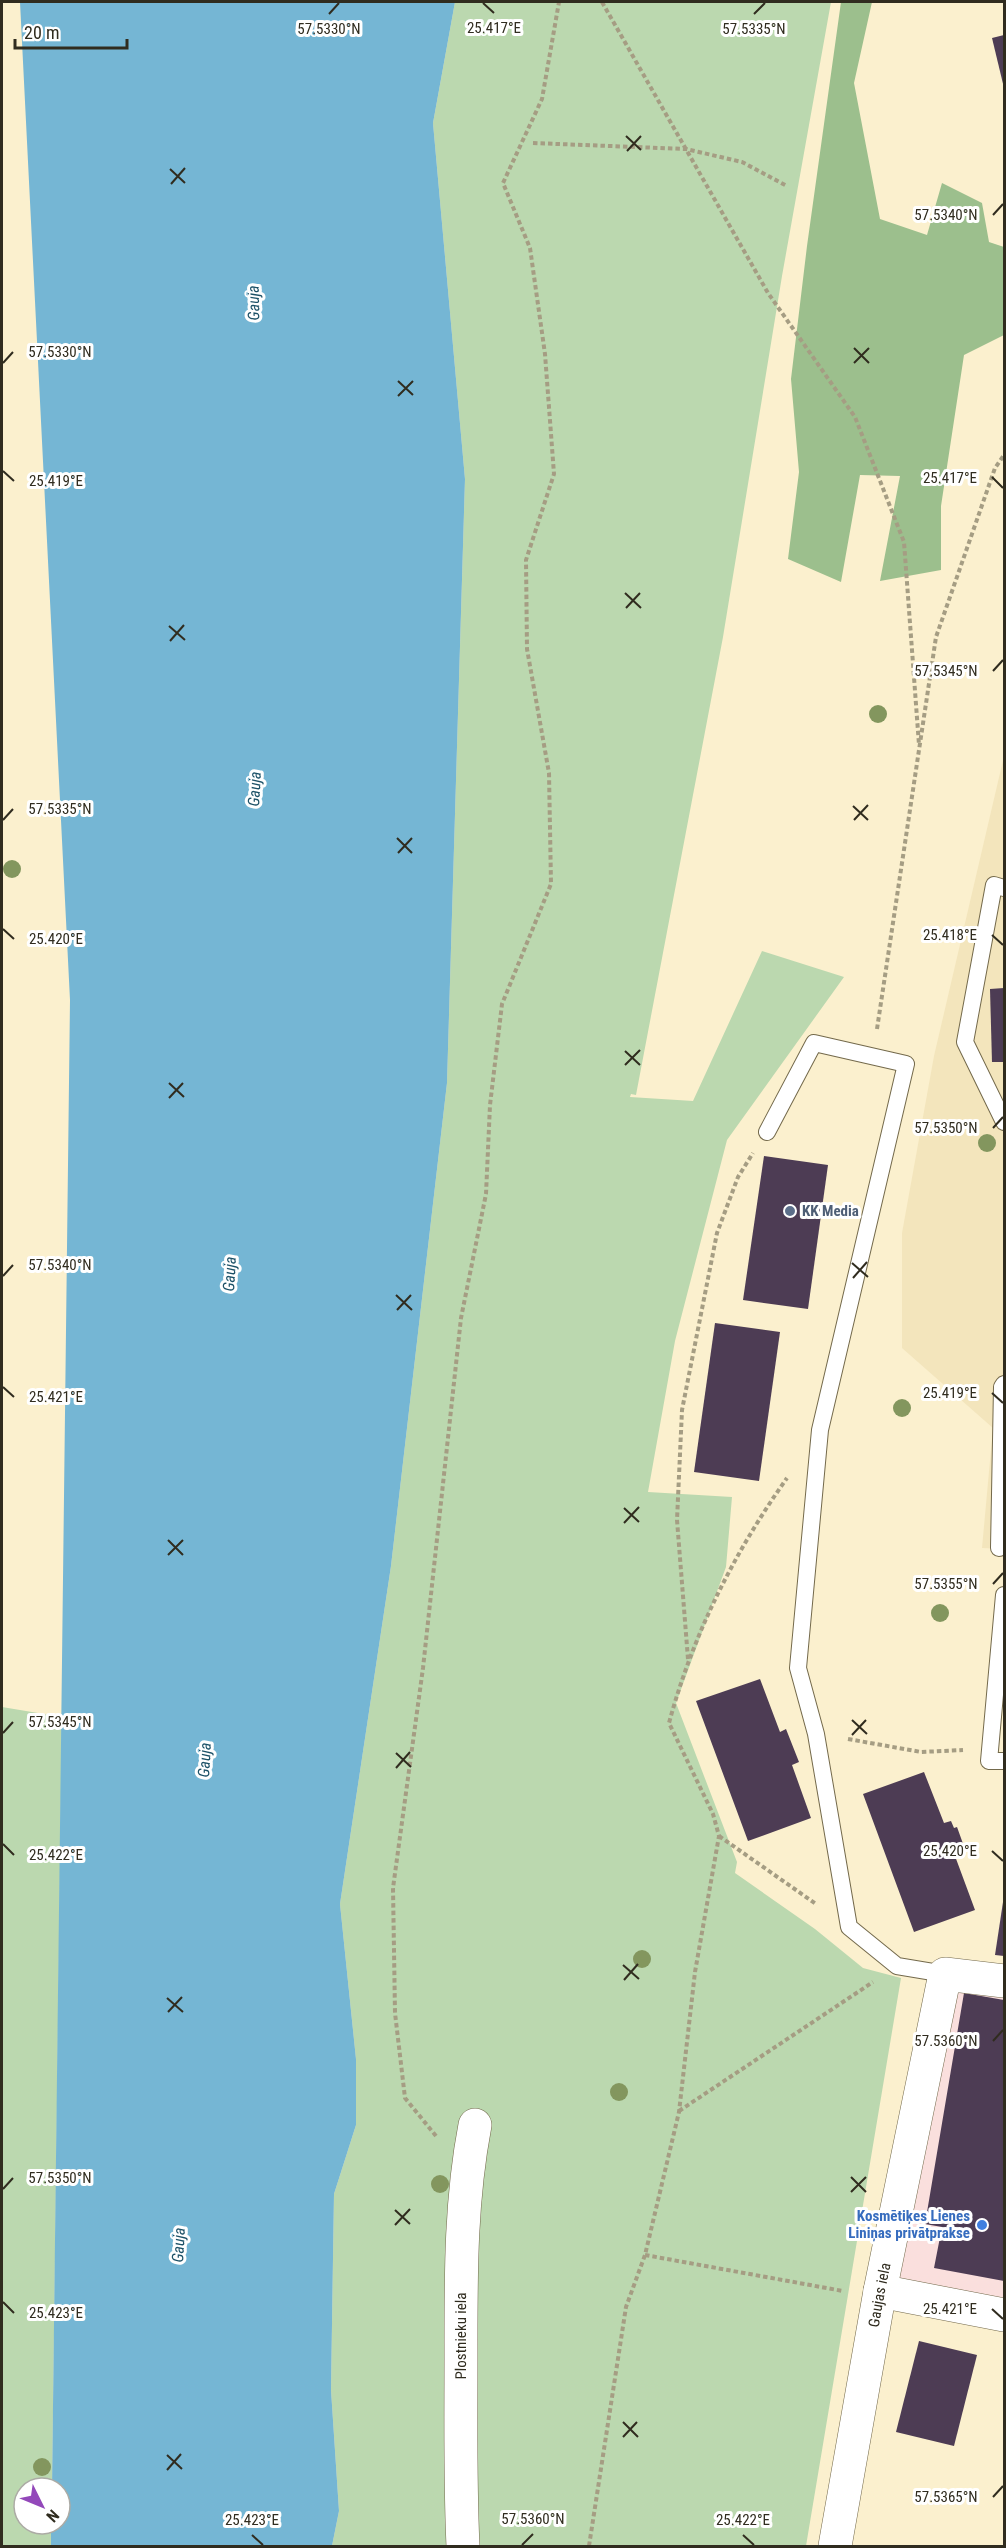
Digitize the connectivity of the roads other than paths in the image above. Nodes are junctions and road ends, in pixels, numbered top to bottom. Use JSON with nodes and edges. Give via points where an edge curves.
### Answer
{"nodes":[{"id":1,"x":1005,"y":888,"type":"edge"},
{"id":2,"x":1005,"y":1122,"type":"edge"},
{"id":3,"x":767,"y":1132,"type":"road end"},
{"id":4,"x":1005,"y":1384,"type":"edge"},
{"id":5,"x":999,"y":1548,"type":"dead end"},
{"id":6,"x":1004,"y":1595,"type":"edge"},
{"id":7,"x":1005,"y":1761,"type":"edge"},
{"id":8,"x":945,"y":1974,"type":"junction"},
{"id":9,"x":1005,"y":1981,"type":"edge"},
{"id":10,"x":476,"y":2125,"type":"dead end"},
{"id":11,"x":866,"y":2292,"type":"junction"},
{"id":12,"x":1005,"y":2315,"type":"edge"},
{"id":13,"x":463,"y":2547,"type":"edge"},
{"id":14,"x":835,"y":2547,"type":"edge"}],
"edges":[{"from":1,"to":2,"type":"lane","via":[[994,885],[965,1042]]},
{"from":3,"to":8,"type":"lane","via":[[814,1043],[906,1064],[820,1430],[798,1668],[816,1734],[849,1927],[897,1966]]},
{"from":4,"to":5,"type":"lane"},
{"from":6,"to":7,"type":"lane","via":[[989,1761]]},
{"from":8,"to":9,"type":"street"},
{"from":8,"to":11,"type":"street","name":"Gaujas iela"},
{"from":10,"to":13,"type":"street","name":"Plostnieku iela","via":[[461,2238]]},
{"from":11,"to":12,"type":"street"},
{"from":11,"to":14,"type":"street","name":"Gaujas iela"}]}
